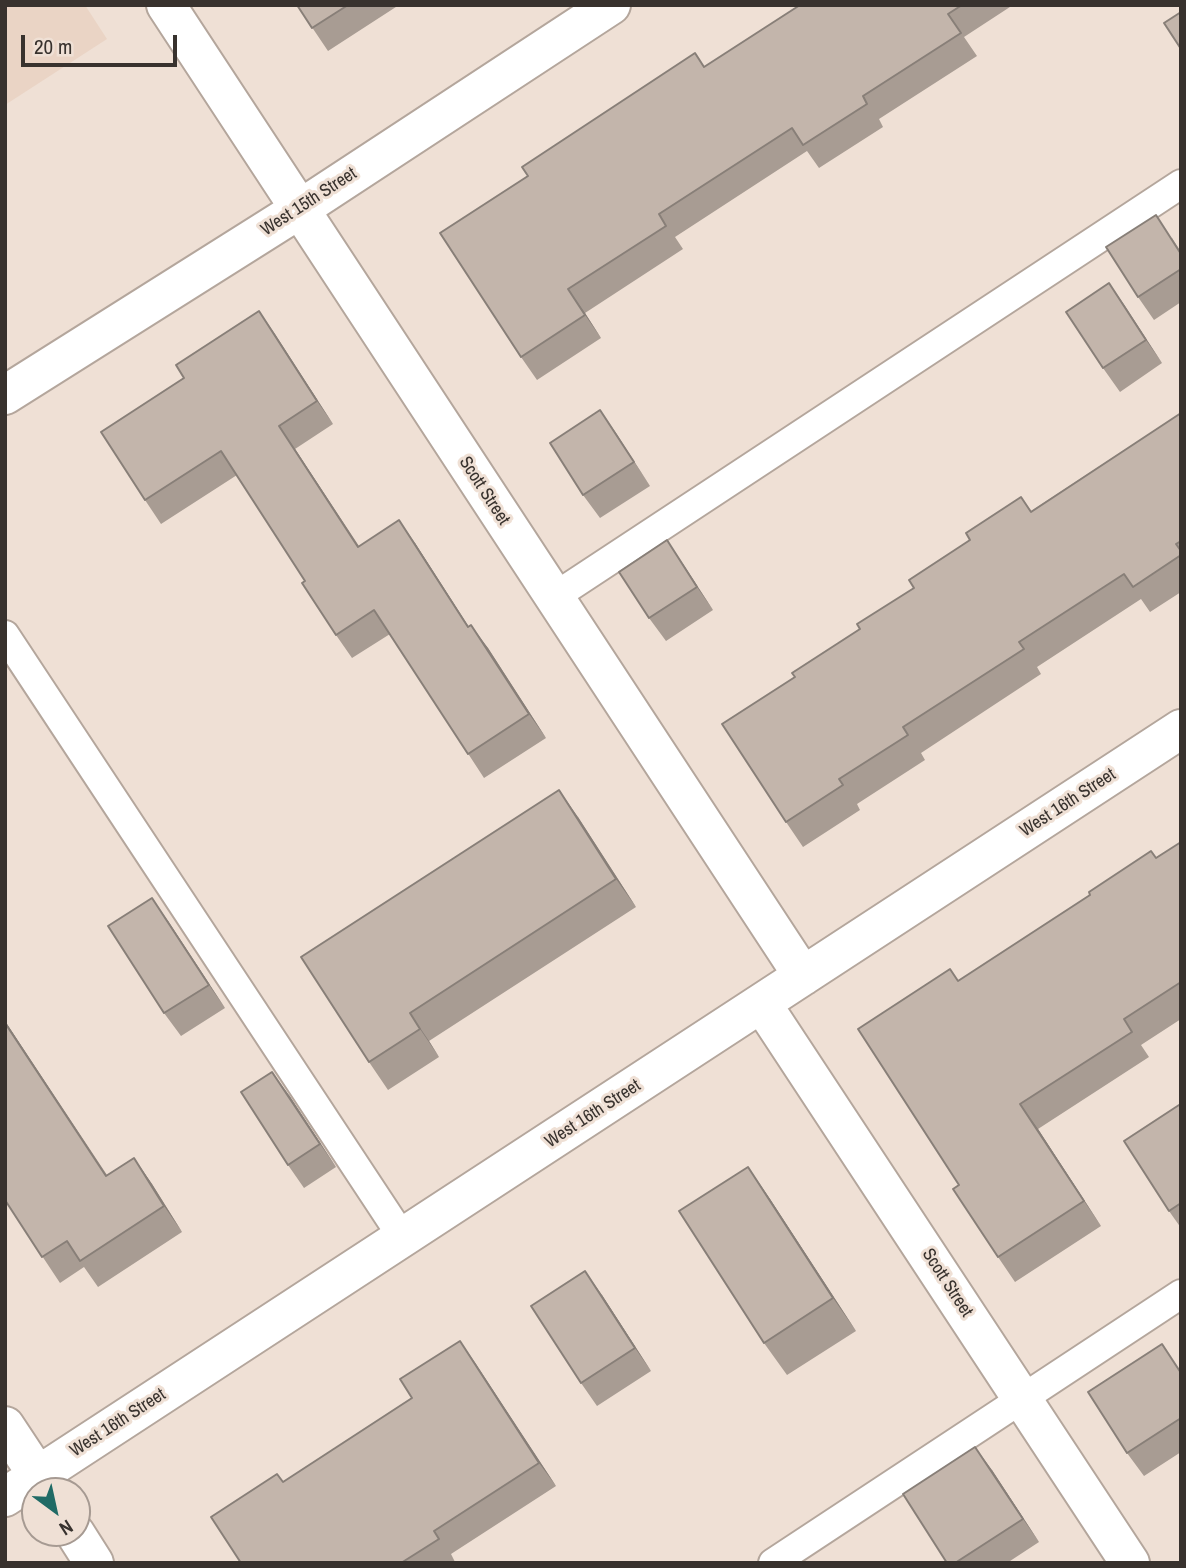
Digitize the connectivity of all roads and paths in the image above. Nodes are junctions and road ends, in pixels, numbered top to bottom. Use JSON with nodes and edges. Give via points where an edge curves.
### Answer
{"nodes":[{"id":1,"x":166,"y":5,"type":"edge"},
{"id":2,"x":611,"y":5,"type":"edge"},
{"id":3,"x":1181,"y":184,"type":"edge"},
{"id":4,"x":300,"y":209,"type":"junction"},
{"id":5,"x":5,"y":395,"type":"edge"},
{"id":6,"x":554,"y":597,"type":"junction"},
{"id":7,"x":5,"y":635,"type":"edge"},
{"id":8,"x":1181,"y":729,"type":"edge"},
{"id":9,"x":803,"y":976,"type":"junction"},
{"id":10,"x":762,"y":1004,"type":"junction"},
{"id":11,"x":403,"y":1238,"type":"junction"},
{"id":12,"x":1181,"y":1294,"type":"edge"},
{"id":13,"x":1023,"y":1399,"type":"junction"},
{"id":14,"x":5,"y":1426,"type":"edge"},
{"id":15,"x":39,"y":1477,"type":"edge"},
{"id":16,"x":52,"y":1477,"type":"edge"},
{"id":17,"x":84,"y":1547,"type":"edge"},
{"id":18,"x":94,"y":1563,"type":"edge"},
{"id":19,"x":773,"y":1563,"type":"edge"},
{"id":20,"x":1130,"y":1563,"type":"edge"}],
"edges":[{"from":1,"to":4,"type":"street","name":"Scott Street"},
{"from":2,"to":4,"type":"street","name":"West 15th Street"},
{"from":3,"to":6,"type":"lane"},
{"from":4,"to":5,"type":"street","name":"West 15th Street"},
{"from":4,"to":6,"type":"street","name":"Scott Street"},
{"from":6,"to":9,"type":"street","name":"Scott Street"},
{"from":7,"to":11,"type":"lane"},
{"from":8,"to":9,"type":"street","name":"West 16th Street"},
{"from":9,"to":10,"type":"street","name":"West 16th Street"},
{"from":10,"to":11,"type":"street","name":"West 16th Street"},
{"from":10,"to":13,"type":"street","name":"Scott Street"},
{"from":11,"to":16,"type":"street","name":"West 16th Street"},
{"from":12,"to":13,"type":"lane"},
{"from":13,"to":19,"type":"lane"},
{"from":13,"to":20,"type":"street","name":"Scott Street"},
{"from":14,"to":15,"type":"street"},
{"from":17,"to":18,"type":"street"}]}
